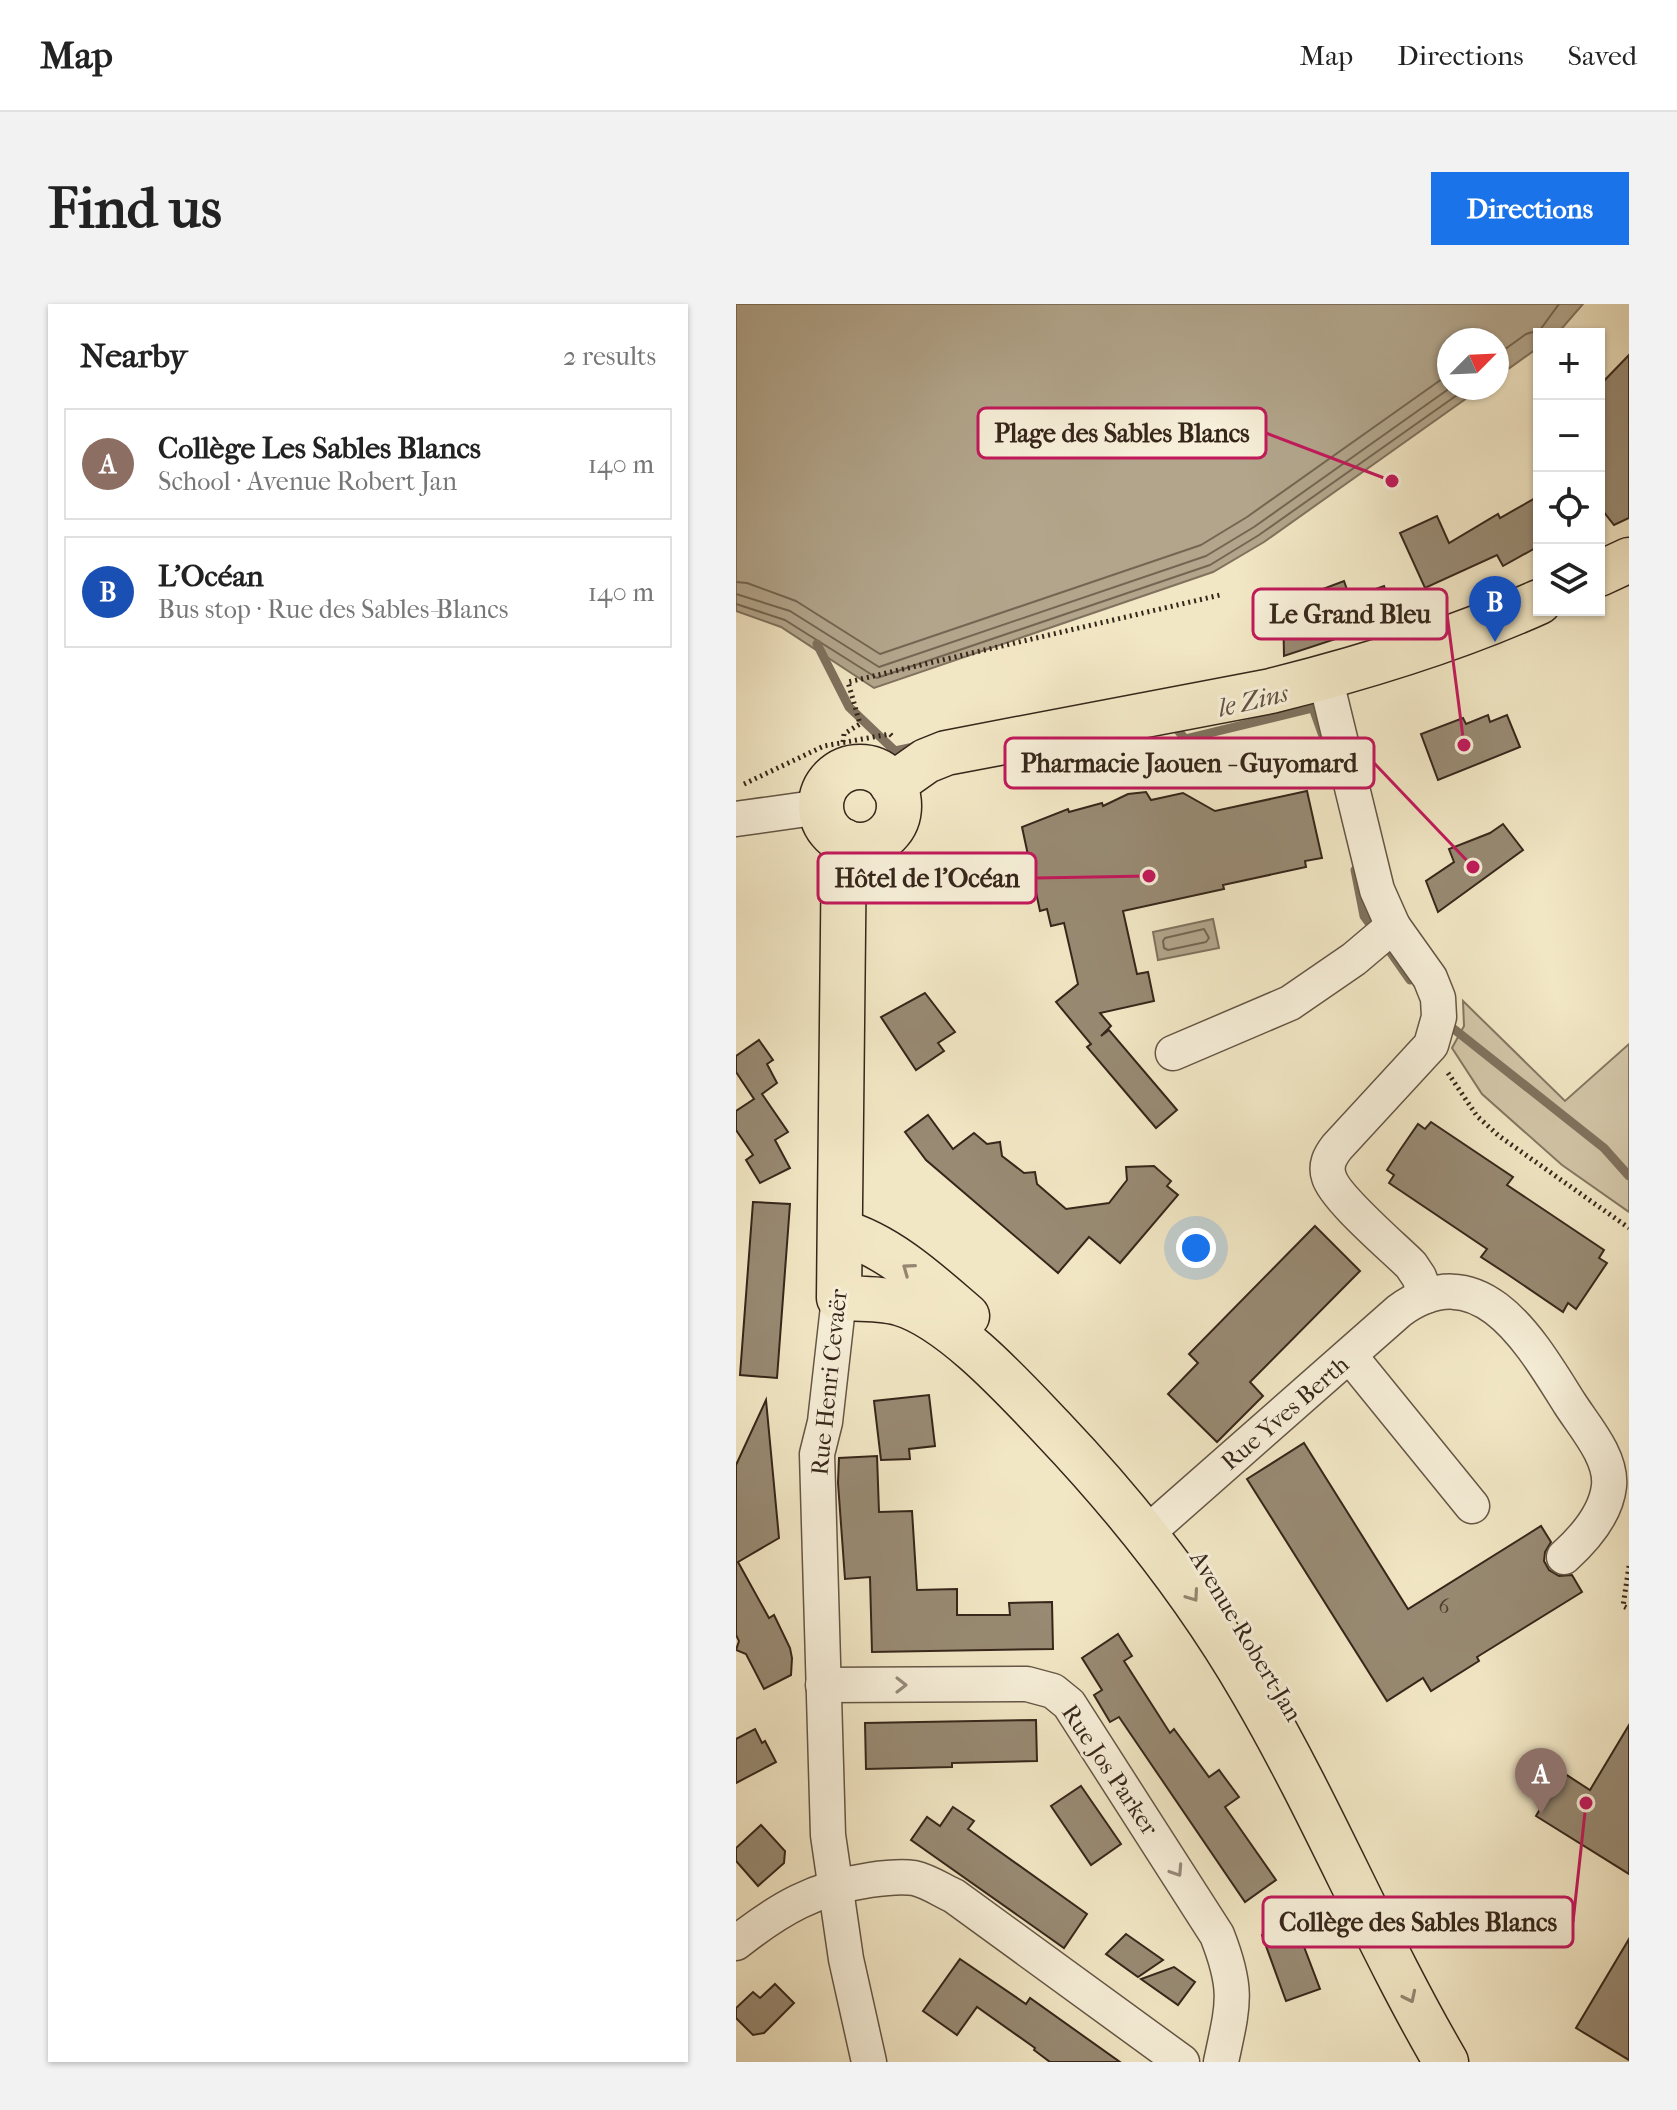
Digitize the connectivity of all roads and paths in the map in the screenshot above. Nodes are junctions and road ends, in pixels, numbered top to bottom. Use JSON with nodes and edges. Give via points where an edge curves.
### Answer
{"nodes":[{"id":1,"x":1629,"y":560,"type":"edge"},
{"id":2,"x":1605,"y":571,"type":"edge"},
{"id":3,"x":1220,"y":595,"type":"dead end"},
{"id":4,"x":1533,"y":604,"type":"edge"},
{"id":5,"x":1325,"y":677,"type":"junction"},
{"id":6,"x":843,"y":742,"type":"junction"},
{"id":7,"x":904,"y":776,"type":"junction"},
{"id":8,"x":736,"y":788,"type":"edge"},
{"id":9,"x":736,"y":819,"type":"edge"},
{"id":10,"x":832,"y":824,"type":"junction"},
{"id":11,"x":1393,"y":926,"type":"junction"},
{"id":12,"x":1431,"y":1045,"type":"junction"},
{"id":13,"x":1173,"y":1053,"type":"dead end"},
{"id":14,"x":1629,"y":1228,"type":"edge"},
{"id":15,"x":841,"y":1232,"type":"junction"},
{"id":16,"x":1426,"y":1296,"type":"junction"},
{"id":17,"x":839,"y":1298,"type":"junction"},
{"id":18,"x":1350,"y":1356,"type":"junction"},
{"id":19,"x":1472,"y":1506,"type":"dead end"},
{"id":20,"x":1157,"y":1524,"type":"junction"},
{"id":21,"x":1564,"y":1557,"type":"dead end"},
{"id":22,"x":1629,"y":1566,"type":"edge"},
{"id":23,"x":1629,"y":1609,"type":"edge"},
{"id":24,"x":823,"y":1685,"type":"junction"},
{"id":25,"x":837,"y":1885,"type":"junction"},
{"id":26,"x":736,"y":1943,"type":"edge"},
{"id":27,"x":869,"y":2062,"type":"edge"},
{"id":28,"x":1182,"y":2062,"type":"edge"},
{"id":29,"x":1221,"y":2062,"type":"edge"},
{"id":30,"x":1446,"y":2062,"type":"edge"},
{"id":31,"x":1476,"y":2062,"type":"edge"}],
"edges":[{"from":1,"to":2,"type":"main road"},
{"from":3,"to":6,"type":"path","via":[[848,682],[860,724],[844,734]]},
{"from":4,"to":5,"type":"main road","via":[[1446,640]]},
{"from":5,"to":7,"type":"main road","via":[[946,753]]},
{"from":5,"to":11,"type":"street","via":[[1371,869]]},
{"from":6,"to":7,"type":"path","via":[[890,734]]},
{"from":6,"to":8,"type":"path","via":[[786,762]]},
{"from":7,"to":10,"type":"main road","via":[[848,769],[823,794]]},
{"from":7,"to":10,"type":"main road","via":[[896,821],[889,831],[869,844],[856,845]]},
{"from":9,"to":10,"type":"street"},
{"from":10,"to":15,"type":"main road","name":"Rue Henri Cevaër"},
{"from":11,"to":12,"type":"street","via":[[1438,998]]},
{"from":11,"to":13,"type":"street","via":[[1290,1003]]},
{"from":12,"to":14,"type":"path","via":[[1477,1116]]},
{"from":12,"to":16,"type":"street","via":[[1337,1147],[1327,1165],[1339,1193],[1411,1265]]},
{"from":15,"to":17,"type":"main road","name":"Rue Henri Cevaër"},
{"from":20,"to":15,"type":"main road","name":"Avenue Robert Jan","one_way":true,"via":[[1100,1437],[1005,1349],[907,1268],[861,1237]]},
{"from":16,"to":18,"type":"street","name":"Rue Yves Berth","via":[[1399,1311]]},
{"from":16,"to":21,"type":"street","via":[[1474,1296],[1503,1312],[1519,1327],[1602,1455],[1609,1486],[1600,1512],[1586,1536]]},
{"from":17,"to":20,"type":"main road","name":"Avenue Robert Jan","via":[[900,1303],[927,1315],[1010,1383],[1098,1477]]},
{"from":17,"to":24,"type":"street","name":"Rue Henri Cevaër","via":[[817,1454]]},
{"from":18,"to":19,"type":"street"},
{"from":18,"to":20,"type":"street","name":"Rue Yves Berth"},
{"from":20,"to":30,"type":"main road","name":"Avenue Robert Jan","one_way":true,"via":[[1195,1599],[1255,1694]]},
{"from":20,"to":31,"type":"main road","name":"Avenue Robert Jan","via":[[1226,1593]]},
{"from":22,"to":23,"type":"path","via":[[1623,1606]]},
{"from":24,"to":25,"type":"street","name":"Rue Henri Cevaër","via":[[828,1835]]},
{"from":24,"to":29,"type":"street","name":"Rue Jos Parker","one_way":true,"via":[[1027,1684],[1053,1691],[1069,1704],[1217,1935],[1230,1969],[1233,2001]]},
{"from":25,"to":26,"type":"street","via":[[794,1902]]},
{"from":25,"to":27,"type":"street","name":"Rue Henri Cevaër","via":[[846,1959]]},
{"from":25,"to":28,"type":"street","via":[[915,1878],[954,1896]]}]}
